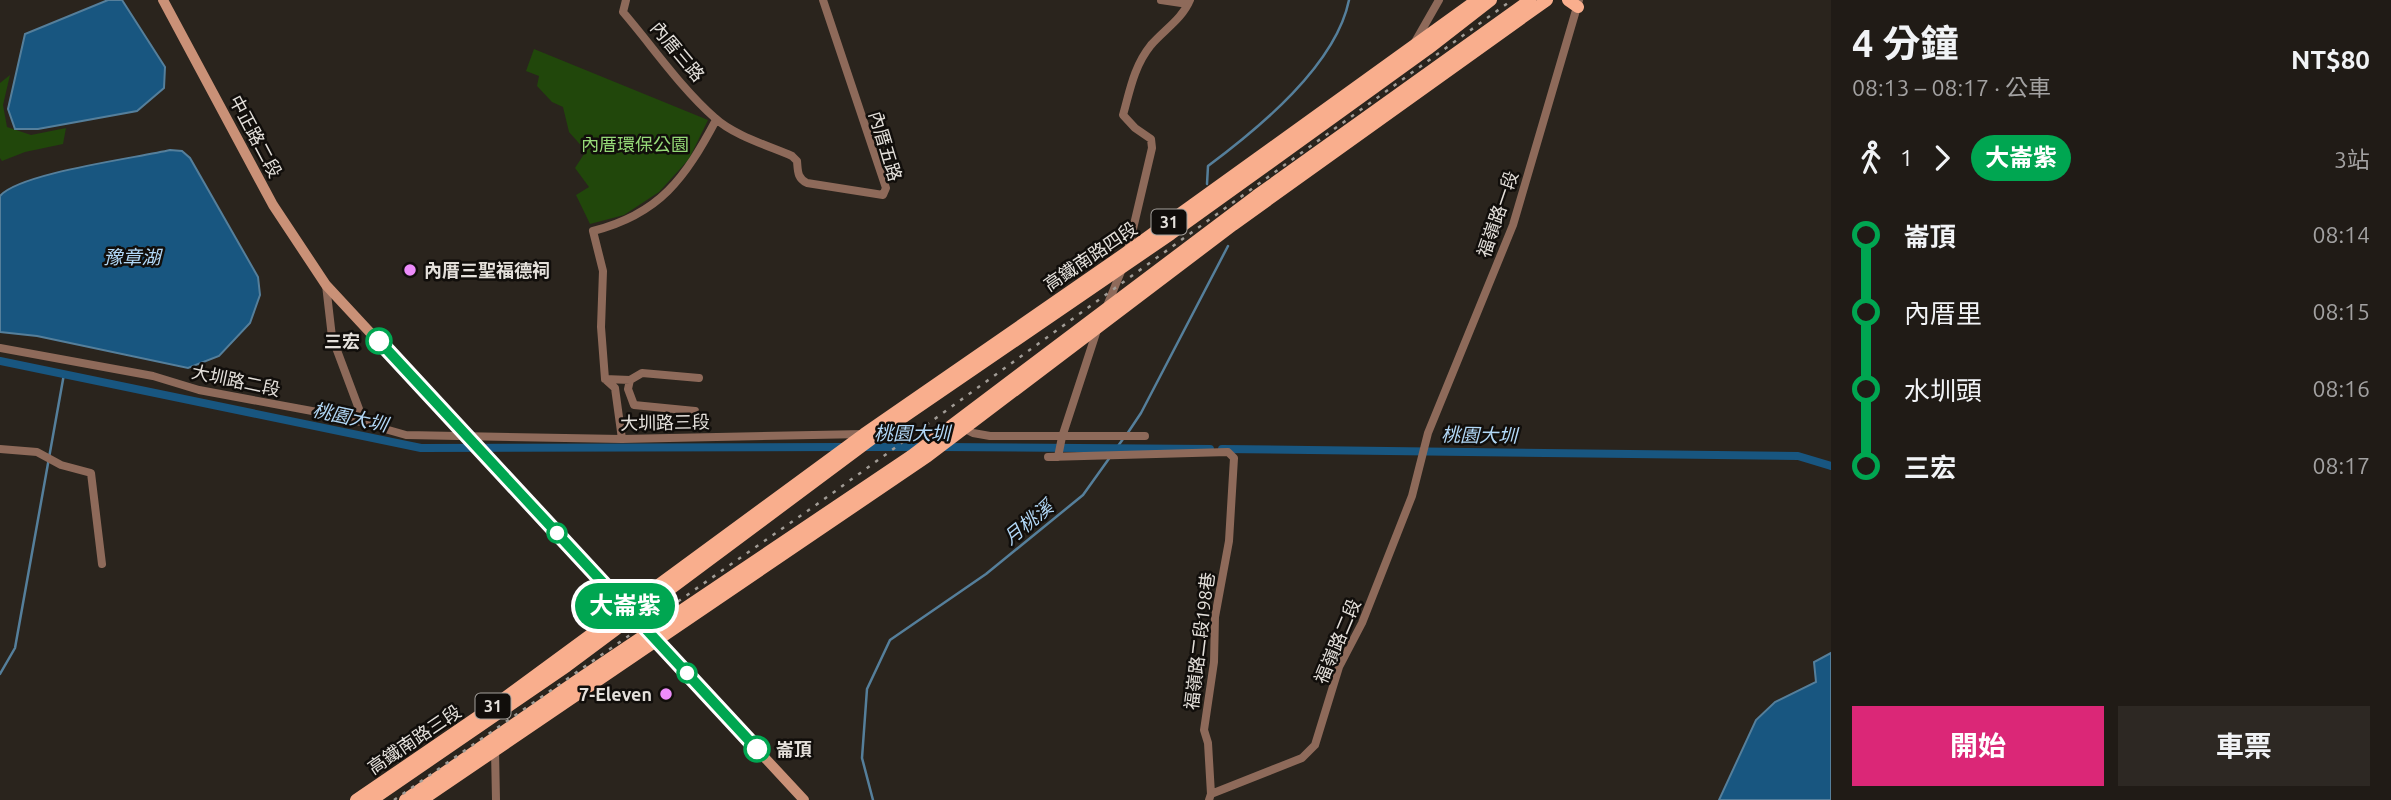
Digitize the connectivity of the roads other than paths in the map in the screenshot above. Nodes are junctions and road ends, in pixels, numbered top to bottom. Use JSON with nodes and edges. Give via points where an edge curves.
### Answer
{"nodes":[{"id":1,"x":163,"y":0,"type":"edge"},
{"id":2,"x":626,"y":0,"type":"edge"},
{"id":3,"x":823,"y":0,"type":"edge"},
{"id":4,"x":1161,"y":0,"type":"edge"},
{"id":5,"x":1439,"y":0,"type":"edge"},
{"id":6,"x":1477,"y":0,"type":"edge"},
{"id":7,"x":1491,"y":0,"type":"edge"},
{"id":8,"x":1530,"y":0,"type":"edge"},
{"id":9,"x":1546,"y":0,"type":"edge"},
{"id":10,"x":1189,"y":2,"type":"edge"},
{"id":11,"x":1575,"y":2,"type":"edge"},
{"id":12,"x":1412,"y":48,"type":"junction"},
{"id":13,"x":1342,"y":111,"type":"junction"},
{"id":14,"x":716,"y":120,"type":"junction"},
{"id":15,"x":1292,"y":135,"type":"junction"},
{"id":16,"x":1256,"y":196,"type":"junction"},
{"id":17,"x":1233,"y":225,"type":"junction"},
{"id":18,"x":1127,"y":252,"type":"junction"},
{"id":19,"x":1123,"y":267,"type":"junction"},
{"id":20,"x":326,"y":285,"type":"junction"},
{"id":21,"x":1061,"y":296,"type":"junction"},
{"id":22,"x":1104,"y":313,"type":"junction"},
{"id":23,"x":1097,"y":329,"type":"junction"},
{"id":24,"x":1032,"y":330,"type":"junction"},
{"id":25,"x":0,"y":348,"type":"edge"},
{"id":26,"x":1065,"y":354,"type":"junction"},
{"id":27,"x":1032,"y":366,"type":"junction"},
{"id":28,"x":699,"y":378,"type":"dead end"},
{"id":29,"x":605,"y":379,"type":"junction"},
{"id":30,"x":630,"y":380,"type":"junction"},
{"id":31,"x":695,"y":411,"type":"dead end"},
{"id":32,"x":365,"y":425,"type":"junction"},
{"id":33,"x":965,"y":429,"type":"junction"},
{"id":34,"x":1428,"y":435,"type":"joint"},
{"id":35,"x":1145,"y":436,"type":"dead end"},
{"id":36,"x":865,"y":437,"type":"junction"},
{"id":37,"x":1061,"y":438,"type":"junction"},
{"id":38,"x":622,"y":439,"type":"junction"},
{"id":39,"x":471,"y":440,"type":"junction"},
{"id":40,"x":0,"y":449,"type":"edge"},
{"id":41,"x":1058,"y":456,"type":"junction"},
{"id":42,"x":1048,"y":457,"type":"dead end"},
{"id":43,"x":102,"y":564,"type":"dead end"},
{"id":44,"x":631,"y":613,"type":"junction"},
{"id":45,"x":652,"y":636,"type":"junction"},
{"id":46,"x":495,"y":750,"type":"junction"},
{"id":47,"x":1210,"y":797,"type":"edge"},
{"id":48,"x":356,"y":800,"type":"edge"},
{"id":49,"x":372,"y":800,"type":"edge"},
{"id":50,"x":405,"y":800,"type":"edge"},
{"id":51,"x":422,"y":800,"type":"edge"},
{"id":52,"x":496,"y":800,"type":"edge"},
{"id":53,"x":804,"y":800,"type":"edge"}],
"edges":[{"from":1,"to":20,"type":"main road","name":"中正路二段","via":[[273,205]]},
{"from":2,"to":14,"type":"street","name":"內厝三路","via":[[623,12]]},
{"from":3,"to":14,"type":"street","name":"內厝五路","via":[[886,188],[883,195],[807,183],[801,180],[792,156]]},
{"from":4,"to":10,"type":"street"},
{"from":5,"to":12,"type":"street"},
{"from":6,"to":12,"type":"main road","name":"高鐵南路四段","number":"31"},
{"from":7,"to":13,"type":"main road","name":"高鐵南路四段","number":"31"},
{"from":8,"to":16,"type":"main road","number":"31"},
{"from":9,"to":17,"type":"main road","number":"31"},
{"from":10,"to":18,"type":"street","via":[[1184,14],[1150,46],[1136,68],[1123,115],[1151,139],[1152,148]]},
{"from":11,"to":34,"type":"street","name":"福嶺路一段","via":[[1513,225]]},
{"from":12,"to":15,"type":"main road","name":"高鐵南路四段","number":"31"},
{"from":13,"to":15,"type":"main road"},
{"from":13,"to":19,"type":"main road","name":"高鐵南路四段","number":"31"},
{"from":14,"to":29,"type":"street","via":[[695,161],[664,196],[633,218],[593,231],[603,271]]},
{"from":15,"to":18,"type":"main road","name":"高鐵南路四段","number":"31"},
{"from":16,"to":17,"type":"main road"},
{"from":16,"to":22,"type":"main road","number":"31"},
{"from":17,"to":23,"type":"main road","number":"31"},
{"from":18,"to":19,"type":"street"},
{"from":18,"to":21,"type":"main road","name":"高鐵南路四段","number":"31"},
{"from":19,"to":22,"type":"street"},
{"from":19,"to":24,"type":"main road","name":"高鐵南路四段","number":"31"},
{"from":20,"to":32,"type":"street","via":[[332,337]]},
{"from":20,"to":39,"type":"main road","name":"中正路二段"},
{"from":21,"to":24,"type":"main road"},
{"from":21,"to":36,"type":"main road","name":"高鐵南路四段","number":"31"},
{"from":22,"to":23,"type":"street"},
{"from":22,"to":27,"type":"main road","number":"31"},
{"from":23,"to":26,"type":"main road","number":"31"},
{"from":23,"to":37,"type":"street"},
{"from":24,"to":36,"type":"main road","name":"高鐵南路四段","number":"31"},
{"from":25,"to":32,"type":"street","name":"大圳路二段","via":[[153,376]]},
{"from":26,"to":27,"type":"main road"},
{"from":26,"to":33,"type":"main road","number":"31"},
{"from":27,"to":45,"type":"main road","number":"31"},
{"from":28,"to":30,"type":"street","via":[[642,373]]},
{"from":29,"to":30,"type":"street"},
{"from":29,"to":38,"type":"street","via":[[615,388]]},
{"from":30,"to":31,"type":"street","via":[[634,405]]},
{"from":32,"to":39,"type":"street","name":"大圳路二段","via":[[406,435]]},
{"from":33,"to":37,"type":"street","via":[[990,436]]},
{"from":33,"to":45,"type":"main road","number":"31"},
{"from":34,"to":47,"type":"street","name":"福嶺路二段","via":[[1412,496],[1362,623],[1339,667],[1315,745],[1302,758]]},
{"from":35,"to":37,"type":"street"},
{"from":36,"to":38,"type":"street","name":"大圳路三段"},
{"from":36,"to":44,"type":"main road","number":"31"},
{"from":36,"to":44,"type":"main road","number":"31","via":[[852,454]]},
{"from":37,"to":41,"type":"street"},
{"from":38,"to":39,"type":"street","name":"大圳路三段"},
{"from":39,"to":44,"type":"main road","name":"中正路二段"},
{"from":40,"to":43,"type":"street","via":[[37,453],[91,473]]},
{"from":41,"to":42,"type":"street"},
{"from":41,"to":47,"type":"street","name":"福嶺路二段198巷","via":[[1228,452],[1235,463],[1204,730]]},
{"from":44,"to":45,"type":"main road","name":"中正路二段"},
{"from":44,"to":48,"type":"main road","name":"高鐵南路三段","number":"31"},
{"from":44,"to":49,"type":"main road","name":"高鐵南路三段","number":"31","via":[[567,666]]},
{"from":45,"to":46,"type":"main road","number":"31"},
{"from":45,"to":50,"type":"main road","number":"31"},
{"from":45,"to":53,"type":"main road","name":"中正路二段"},
{"from":46,"to":51,"type":"main road","number":"31"},
{"from":46,"to":52,"type":"street"}]}
